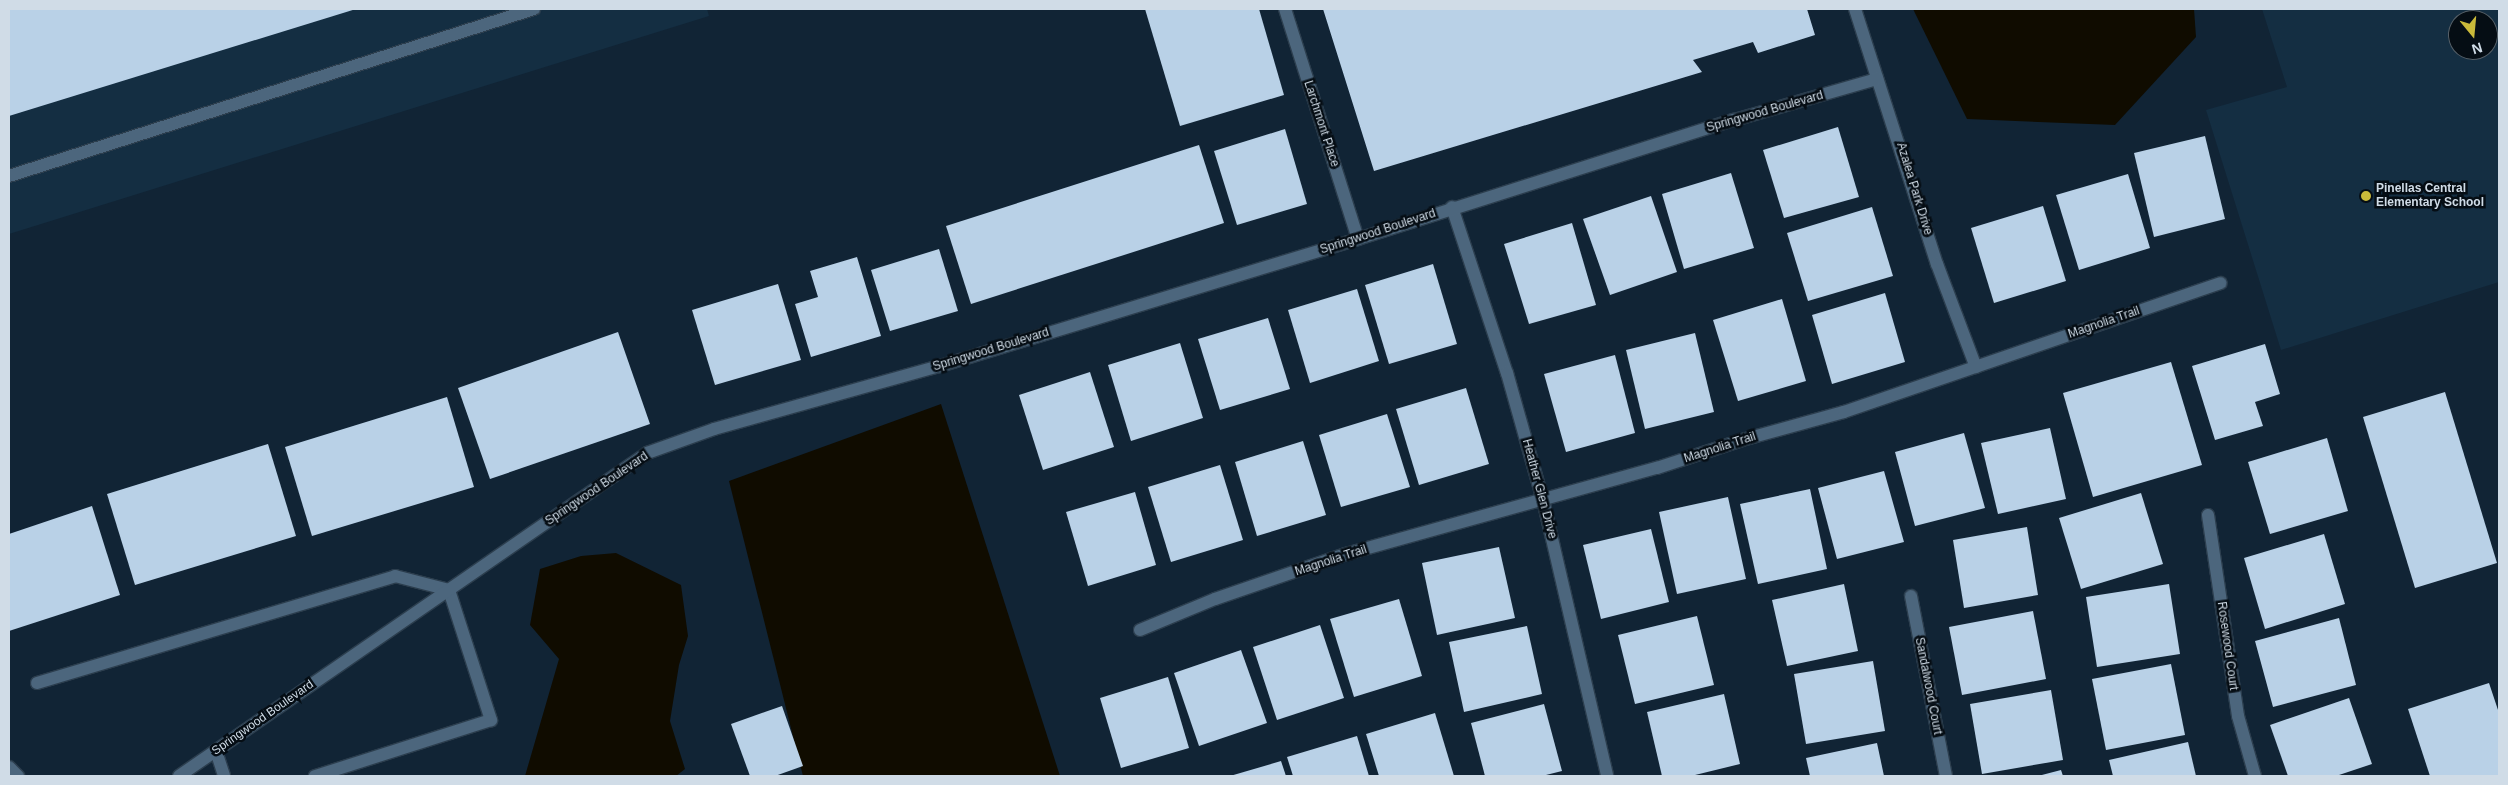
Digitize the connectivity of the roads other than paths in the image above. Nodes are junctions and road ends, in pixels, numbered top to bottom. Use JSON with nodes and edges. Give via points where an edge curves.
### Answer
{"nodes":[{"id":1,"x":534,"y":9,"type":"edge"},
{"id":2,"x":1285,"y":9,"type":"edge"},
{"id":3,"x":1855,"y":9,"type":"edge"},
{"id":4,"x":1877,"y":79,"type":"junction"},
{"id":5,"x":9,"y":176,"type":"edge"},
{"id":6,"x":1452,"y":207,"type":"junction"},
{"id":7,"x":1358,"y":239,"type":"junction"},
{"id":8,"x":2220,"y":283,"type":"dead end"},
{"id":9,"x":1976,"y":367,"type":"junction"},
{"id":10,"x":1543,"y":500,"type":"junction"},
{"id":11,"x":2208,"y":515,"type":"dead end"},
{"id":12,"x":449,"y":590,"type":"junction"},
{"id":13,"x":1910,"y":596,"type":"dead end"},
{"id":14,"x":1140,"y":630,"type":"dead end"},
{"id":15,"x":37,"y":683,"type":"dead end"},
{"id":16,"x":216,"y":751,"type":"junction"},
{"id":17,"x":9,"y":768,"type":"edge"},
{"id":18,"x":18,"y":776,"type":"edge"},
{"id":19,"x":179,"y":776,"type":"edge"},
{"id":20,"x":224,"y":776,"type":"edge"},
{"id":21,"x":315,"y":776,"type":"edge"},
{"id":22,"x":1607,"y":776,"type":"edge"},
{"id":23,"x":1946,"y":776,"type":"edge"},
{"id":24,"x":2255,"y":776,"type":"edge"}],
"edges":[{"from":1,"to":5,"type":"street"},
{"from":2,"to":7,"type":"street","name":"Larchmont Place"},
{"from":3,"to":4,"type":"street","name":"Azalea Park Drive"},
{"from":4,"to":6,"type":"street","name":"Springwood Boulevard"},
{"from":4,"to":9,"type":"street","name":"Azalea Park Drive","via":[[1937,264]]},
{"from":6,"to":7,"type":"street","name":"Springwood Boulevard"},
{"from":6,"to":10,"type":"street","name":"Heather Glen Drive","via":[[1507,373]]},
{"from":7,"to":12,"type":"street","name":"Springwood Boulevard","via":[[940,366],[714,430],[647,453]]},
{"from":8,"to":9,"type":"street","name":"Magnolia Trail"},
{"from":9,"to":10,"type":"street","name":"Magnolia Trail","via":[[1844,412]]},
{"from":10,"to":14,"type":"street","name":"Magnolia Trail","via":[[1346,554],[1214,600]]},
{"from":10,"to":22,"type":"street","name":"Heather Glen Drive"},
{"from":11,"to":24,"type":"street","name":"Rosewood Court","via":[[2238,716]]},
{"from":12,"to":15,"type":"street","via":[[395,576]]},
{"from":12,"to":16,"type":"street","name":"Springwood Boulevard"},
{"from":12,"to":21,"type":"street","via":[[491,720]]},
{"from":13,"to":23,"type":"street","name":"Sandalwood Court"},
{"from":16,"to":19,"type":"street","name":"Springwood Boulevard"},
{"from":16,"to":20,"type":"street"},
{"from":17,"to":18,"type":"street"}]}
